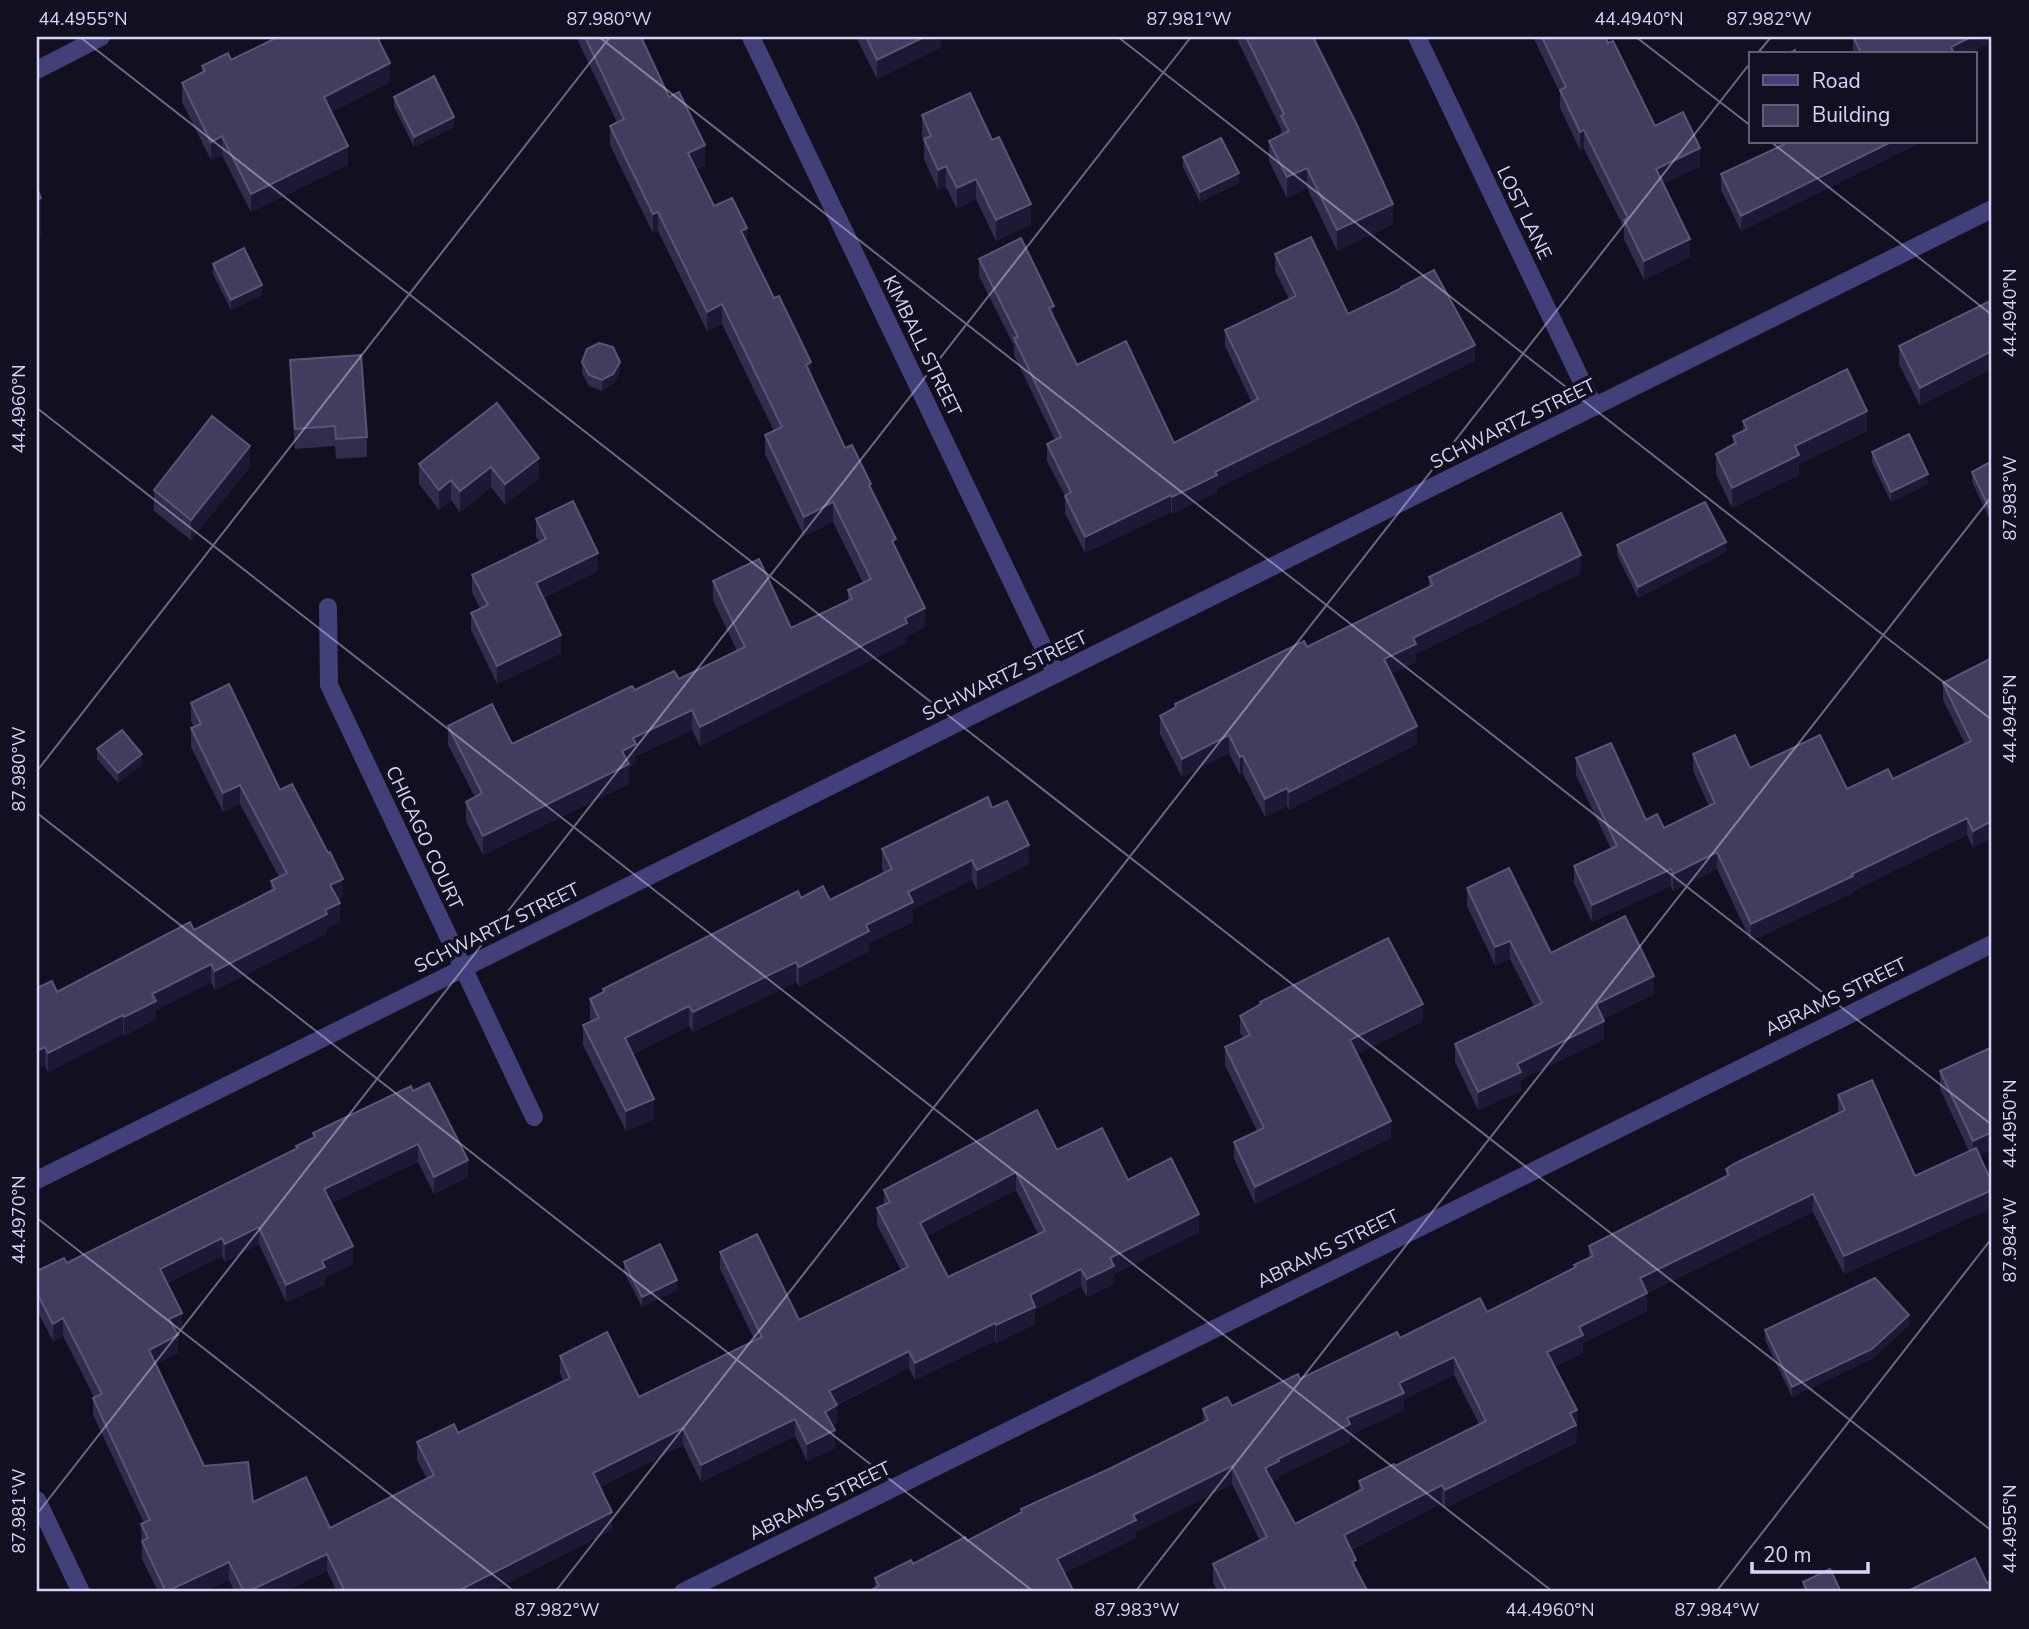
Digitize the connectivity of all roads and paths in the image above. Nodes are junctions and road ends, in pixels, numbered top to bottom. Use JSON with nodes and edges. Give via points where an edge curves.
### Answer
{"nodes":[{"id":1,"x":101,"y":37,"type":"edge"},
{"id":2,"x":751,"y":37,"type":"edge"},
{"id":3,"x":1417,"y":37,"type":"edge"},
{"id":4,"x":37,"y":70,"type":"edge"},
{"id":5,"x":1992,"y":209,"type":"edge"},
{"id":6,"x":1594,"y":407,"type":"junction"},
{"id":7,"x":328,"y":607,"type":"dead end"},
{"id":8,"x":1056,"y":674,"type":"junction"},
{"id":9,"x":1992,"y":944,"type":"edge"},
{"id":10,"x":463,"y":968,"type":"junction"},
{"id":11,"x":534,"y":1117,"type":"dead end"},
{"id":12,"x":37,"y":1180,"type":"edge"},
{"id":13,"x":37,"y":1500,"type":"edge"},
{"id":14,"x":81,"y":1592,"type":"edge"},
{"id":15,"x":683,"y":1592,"type":"edge"}],
"edges":[{"from":1,"to":4,"type":"street"},
{"from":2,"to":8,"type":"street","name":"KIMBALL STREET"},
{"from":3,"to":6,"type":"street","name":"LOST LANE"},
{"from":5,"to":6,"type":"street","name":"SCHWARTZ STREET"},
{"from":6,"to":8,"type":"street","name":"SCHWARTZ STREET"},
{"from":7,"to":10,"type":"street","name":"CHICAGO COURT","via":[[329,685]]},
{"from":8,"to":10,"type":"street","name":"SCHWARTZ STREET"},
{"from":9,"to":15,"type":"street","name":"ABRAMS STREET"},
{"from":10,"to":11,"type":"street","name":"CHICAGO COURT"},
{"from":10,"to":12,"type":"street","name":"SCHWARTZ STREET"},
{"from":13,"to":14,"type":"street"}]}
